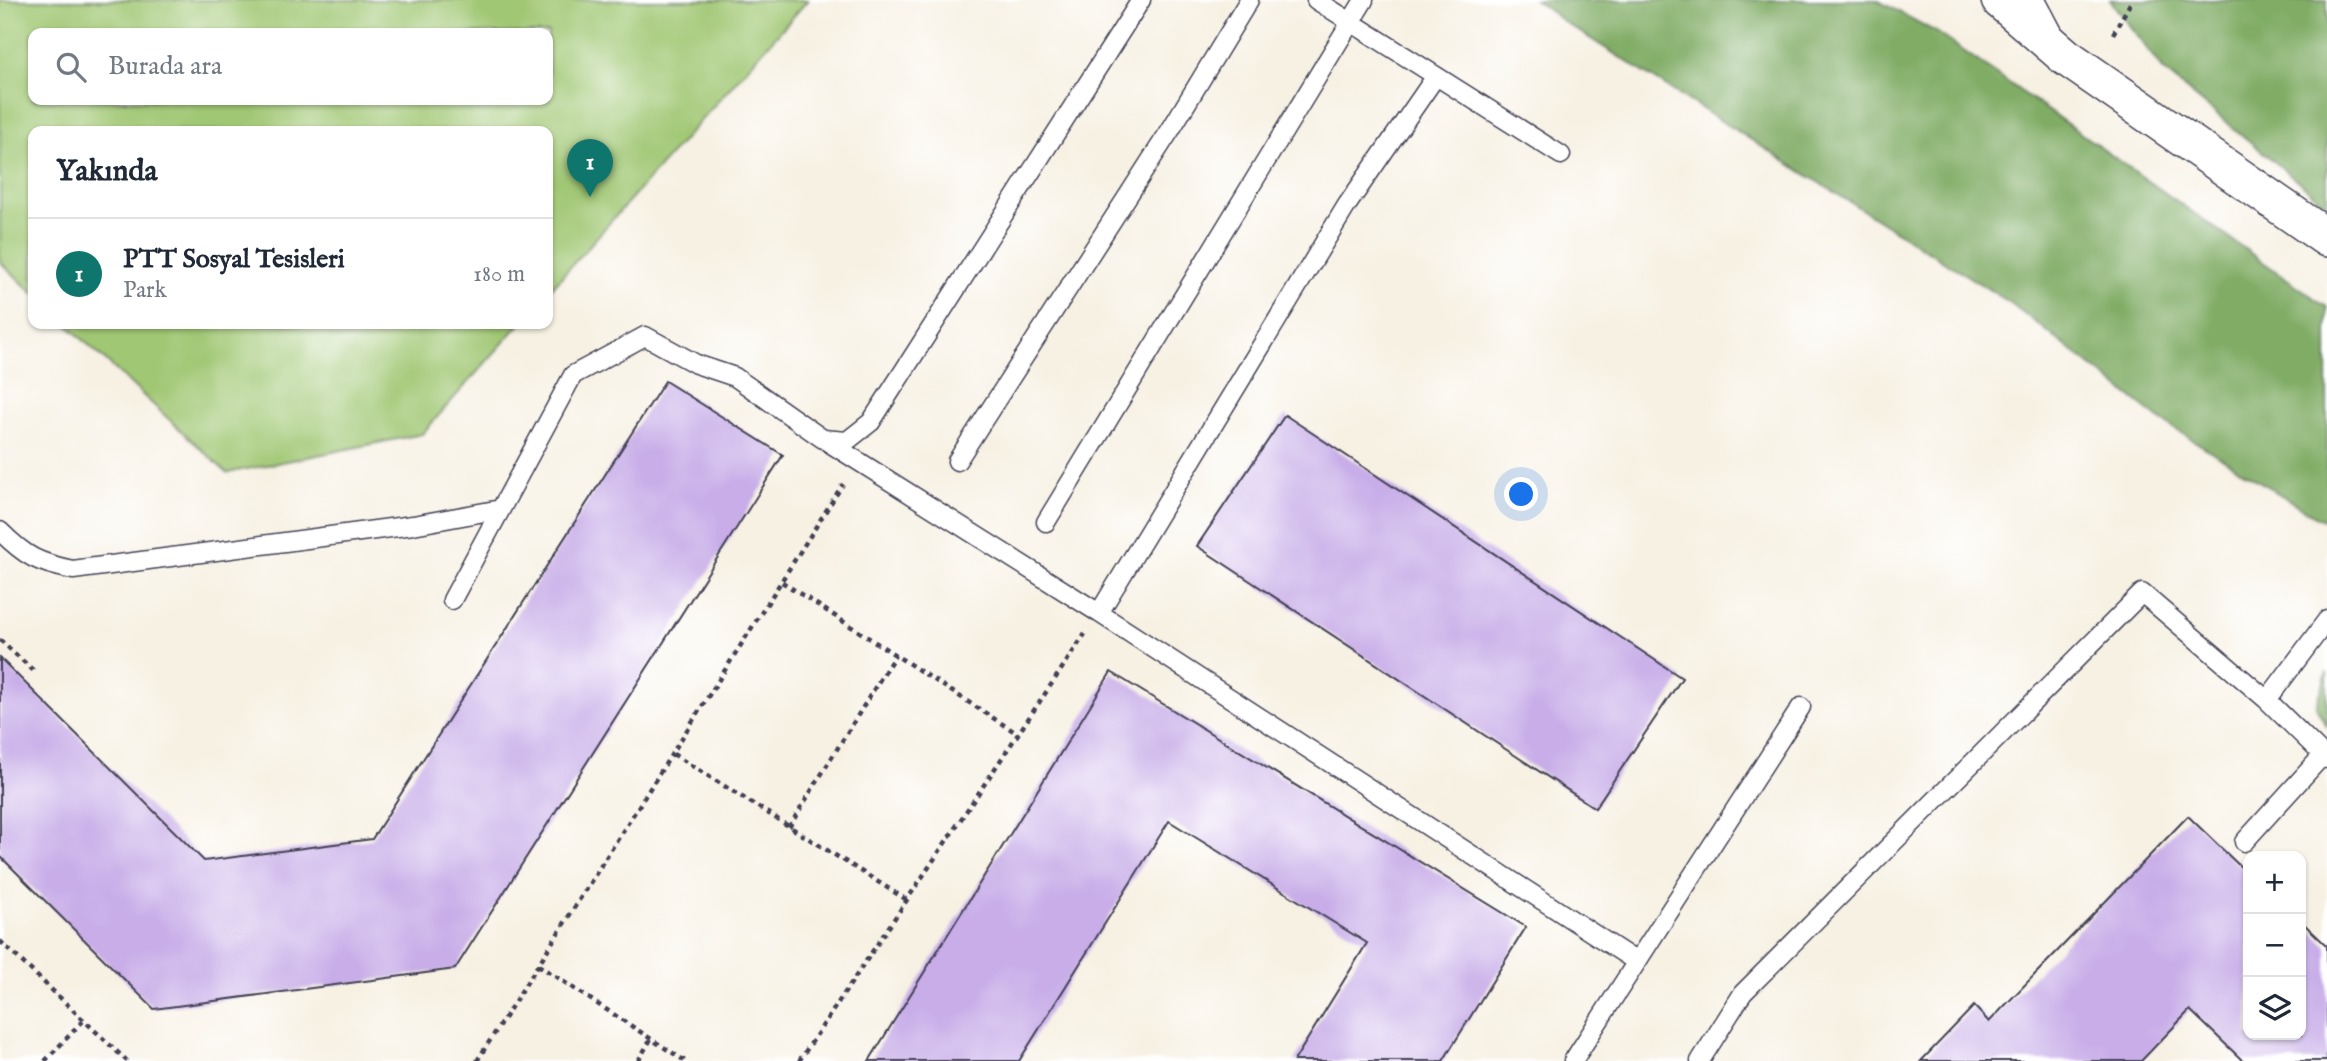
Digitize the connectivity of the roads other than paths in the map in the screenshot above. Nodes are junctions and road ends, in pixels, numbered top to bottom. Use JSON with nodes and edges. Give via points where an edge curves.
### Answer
{"nodes":[{"id":1,"x":1141,"y":0,"type":"edge"},
{"id":2,"x":1250,"y":0,"type":"edge"},
{"id":3,"x":1316,"y":0,"type":"edge"},
{"id":4,"x":1364,"y":0,"type":"edge"},
{"id":5,"x":2000,"y":0,"type":"edge"},
{"id":6,"x":2036,"y":0,"type":"edge"},
{"id":7,"x":1353,"y":21,"type":"junction"},
{"id":8,"x":2066,"y":57,"type":"junction"},
{"id":9,"x":1436,"y":76,"type":"junction"},
{"id":10,"x":1562,"y":155,"type":"dead end"},
{"id":11,"x":2327,"y":238,"type":"edge"},
{"id":12,"x":823,"y":439,"type":"junction"},
{"id":13,"x":957,"y":461,"type":"dead end"},
{"id":14,"x":501,"y":509,"type":"junction"},
{"id":15,"x":1046,"y":522,"type":"dead end"},
{"id":16,"x":0,"y":531,"type":"edge"},
{"id":17,"x":452,"y":600,"type":"dead end"},
{"id":18,"x":1099,"y":613,"type":"junction"},
{"id":19,"x":2327,"y":620,"type":"edge"},
{"id":20,"x":2267,"y":700,"type":"junction"},
{"id":21,"x":1801,"y":707,"type":"dead end"},
{"id":22,"x":2325,"y":757,"type":"edge"},
{"id":23,"x":2244,"y":842,"type":"dead end"},
{"id":24,"x":1637,"y":962,"type":"junction"},
{"id":25,"x":1573,"y":1061,"type":"edge"},
{"id":26,"x":1700,"y":1061,"type":"edge"}],
"edges":[{"from":1,"to":12,"type":"lane","via":[[871,422],[847,441]]},
{"from":2,"to":13,"type":"lane"},
{"from":3,"to":7,"type":"lane"},
{"from":4,"to":7,"type":"lane"},
{"from":5,"to":8,"type":"street"},
{"from":6,"to":8,"type":"lane"},
{"from":7,"to":9,"type":"lane"},
{"from":7,"to":15,"type":"lane"},
{"from":8,"to":11,"type":"street"},
{"from":9,"to":10,"type":"lane"},
{"from":9,"to":18,"type":"lane","via":[[1347,205]]},
{"from":12,"to":14,"type":"lane","via":[[734,377],[696,364],[645,336],[573,375]]},
{"from":12,"to":18,"type":"lane"},
{"from":14,"to":16,"type":"lane","via":[[73,570],[41,564]]},
{"from":14,"to":17,"type":"lane"},
{"from":18,"to":24,"type":"lane"},
{"from":19,"to":20,"type":"lane"},
{"from":20,"to":22,"type":"lane"},
{"from":20,"to":26,"type":"lane","via":[[2141,593],[1743,993]]},
{"from":21,"to":24,"type":"lane"},
{"from":22,"to":23,"type":"lane"},
{"from":24,"to":25,"type":"lane"}]}
